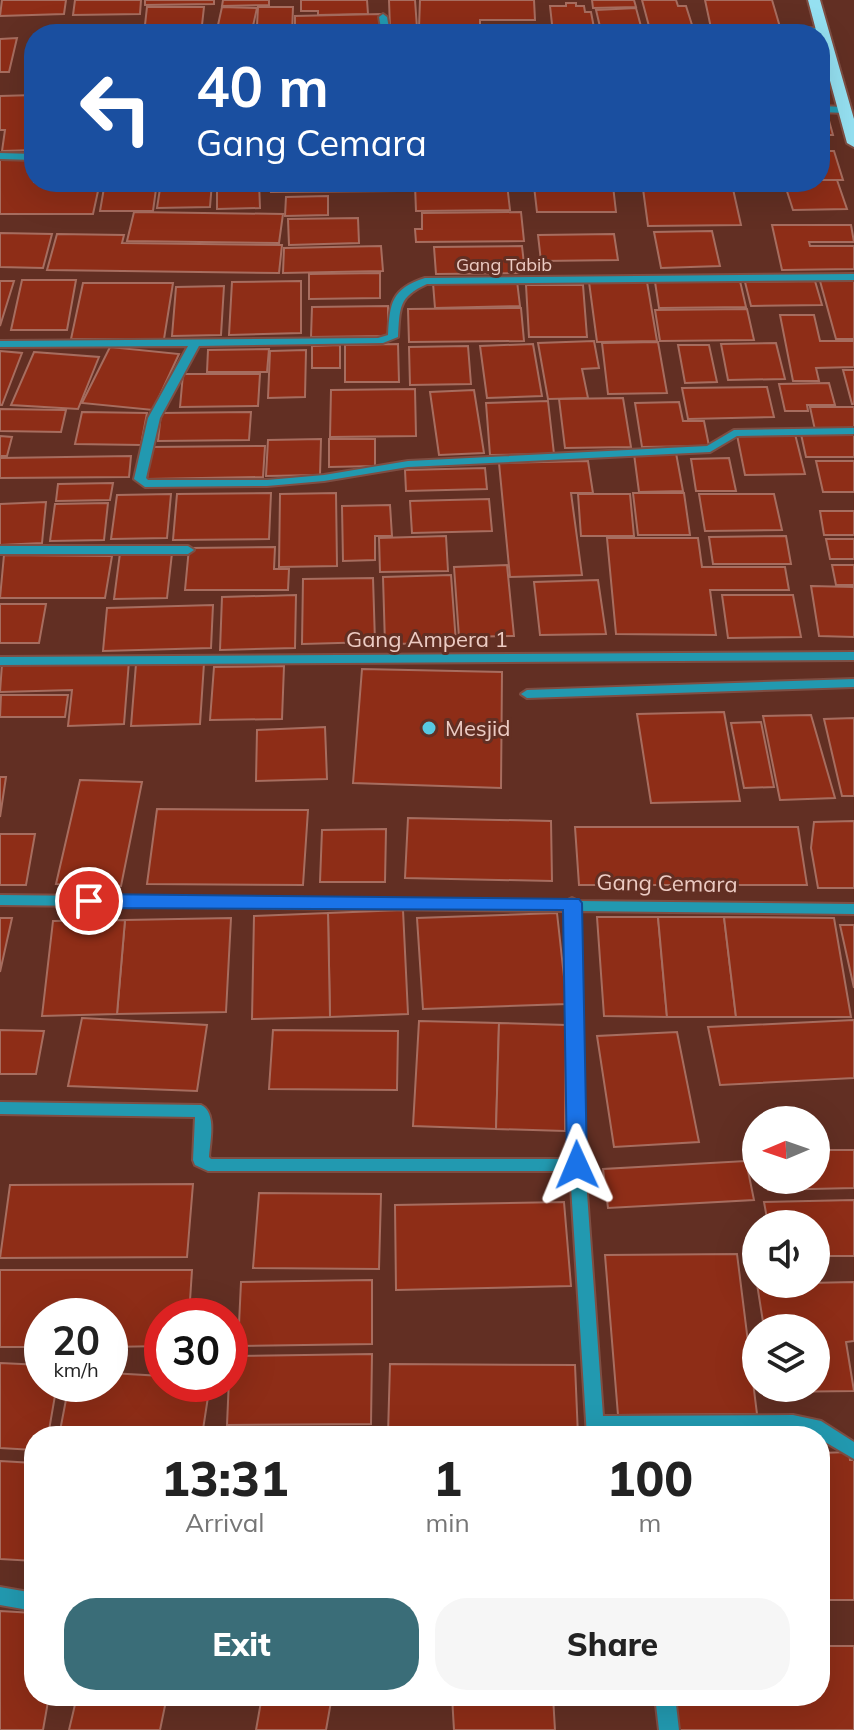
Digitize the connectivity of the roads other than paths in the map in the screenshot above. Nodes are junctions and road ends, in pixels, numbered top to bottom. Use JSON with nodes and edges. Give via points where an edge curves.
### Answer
{"nodes":[{"id":1,"x":814,"y":0,"type":"edge"},
{"id":2,"x":383,"y":17,"type":"dead end"},
{"id":3,"x":384,"y":24,"type":"edge"},
{"id":4,"x":820,"y":24,"type":"edge"},
{"id":5,"x":830,"y":58,"type":"edge"},
{"id":6,"x":830,"y":109,"type":"edge"},
{"id":7,"x":845,"y":110,"type":"junction"},
{"id":8,"x":854,"y":143,"type":"edge"},
{"id":9,"x":0,"y":156,"type":"edge"},
{"id":10,"x":24,"y":157,"type":"edge"},
{"id":11,"x":854,"y":277,"type":"edge"},
{"id":12,"x":195,"y":343,"type":"junction"},
{"id":13,"x":0,"y":344,"type":"edge"},
{"id":14,"x":854,"y":431,"type":"edge"},
{"id":15,"x":0,"y":550,"type":"edge"},
{"id":16,"x":188,"y":550,"type":"dead end"},
{"id":17,"x":854,"y":656,"type":"edge"},
{"id":18,"x":0,"y":661,"type":"edge"},
{"id":19,"x":854,"y":683,"type":"edge"},
{"id":20,"x":527,"y":694,"type":"dead end"},
{"id":21,"x":0,"y":900,"type":"edge"},
{"id":22,"x":572,"y":903,"type":"junction"},
{"id":23,"x":854,"y":909,"type":"edge"},
{"id":24,"x":0,"y":1108,"type":"edge"},
{"id":25,"x":577,"y":1165,"type":"junction"},
{"id":26,"x":596,"y":1426,"type":"edge"},
{"id":27,"x":709,"y":1426,"type":"edge"},
{"id":28,"x":810,"y":1426,"type":"edge"},
{"id":29,"x":830,"y":1436,"type":"edge"},
{"id":30,"x":854,"y":1451,"type":"edge"},
{"id":31,"x":0,"y":1596,"type":"edge"},
{"id":32,"x":24,"y":1600,"type":"edge"},
{"id":33,"x":666,"y":1706,"type":"edge"},
{"id":34,"x":669,"y":1730,"type":"edge"}],
"edges":[{"from":1,"to":4,"type":"main road"},
{"from":2,"to":3,"type":"street"},
{"from":5,"to":7,"type":"main road"},
{"from":6,"to":7,"type":"street"},
{"from":7,"to":8,"type":"main road"},
{"from":9,"to":10,"type":"street"},
{"from":11,"to":12,"type":"street","name":"Gang Tabib","via":[[425,281],[402,290],[396,299],[393,337],[379,341]]},
{"from":12,"to":13,"type":"street"},
{"from":12,"to":14,"type":"street","via":[[154,418],[140,479],[145,484],[267,483],[408,464],[710,449],[734,433]]},
{"from":15,"to":16,"type":"street"},
{"from":17,"to":18,"type":"street","name":"Gang Ampera 1"},
{"from":19,"to":20,"type":"street"},
{"from":21,"to":22,"type":"street","name":"Gang Cemara"},
{"from":22,"to":23,"type":"street","name":"Gang Cemara"},
{"from":22,"to":25,"type":"street"},
{"from":24,"to":25,"type":"street","via":[[201,1111],[201,1160],[208,1165]]},
{"from":25,"to":26,"type":"street"},
{"from":27,"to":28,"type":"street"},
{"from":29,"to":30,"type":"street"},
{"from":31,"to":32,"type":"street"},
{"from":33,"to":34,"type":"street"}]}
